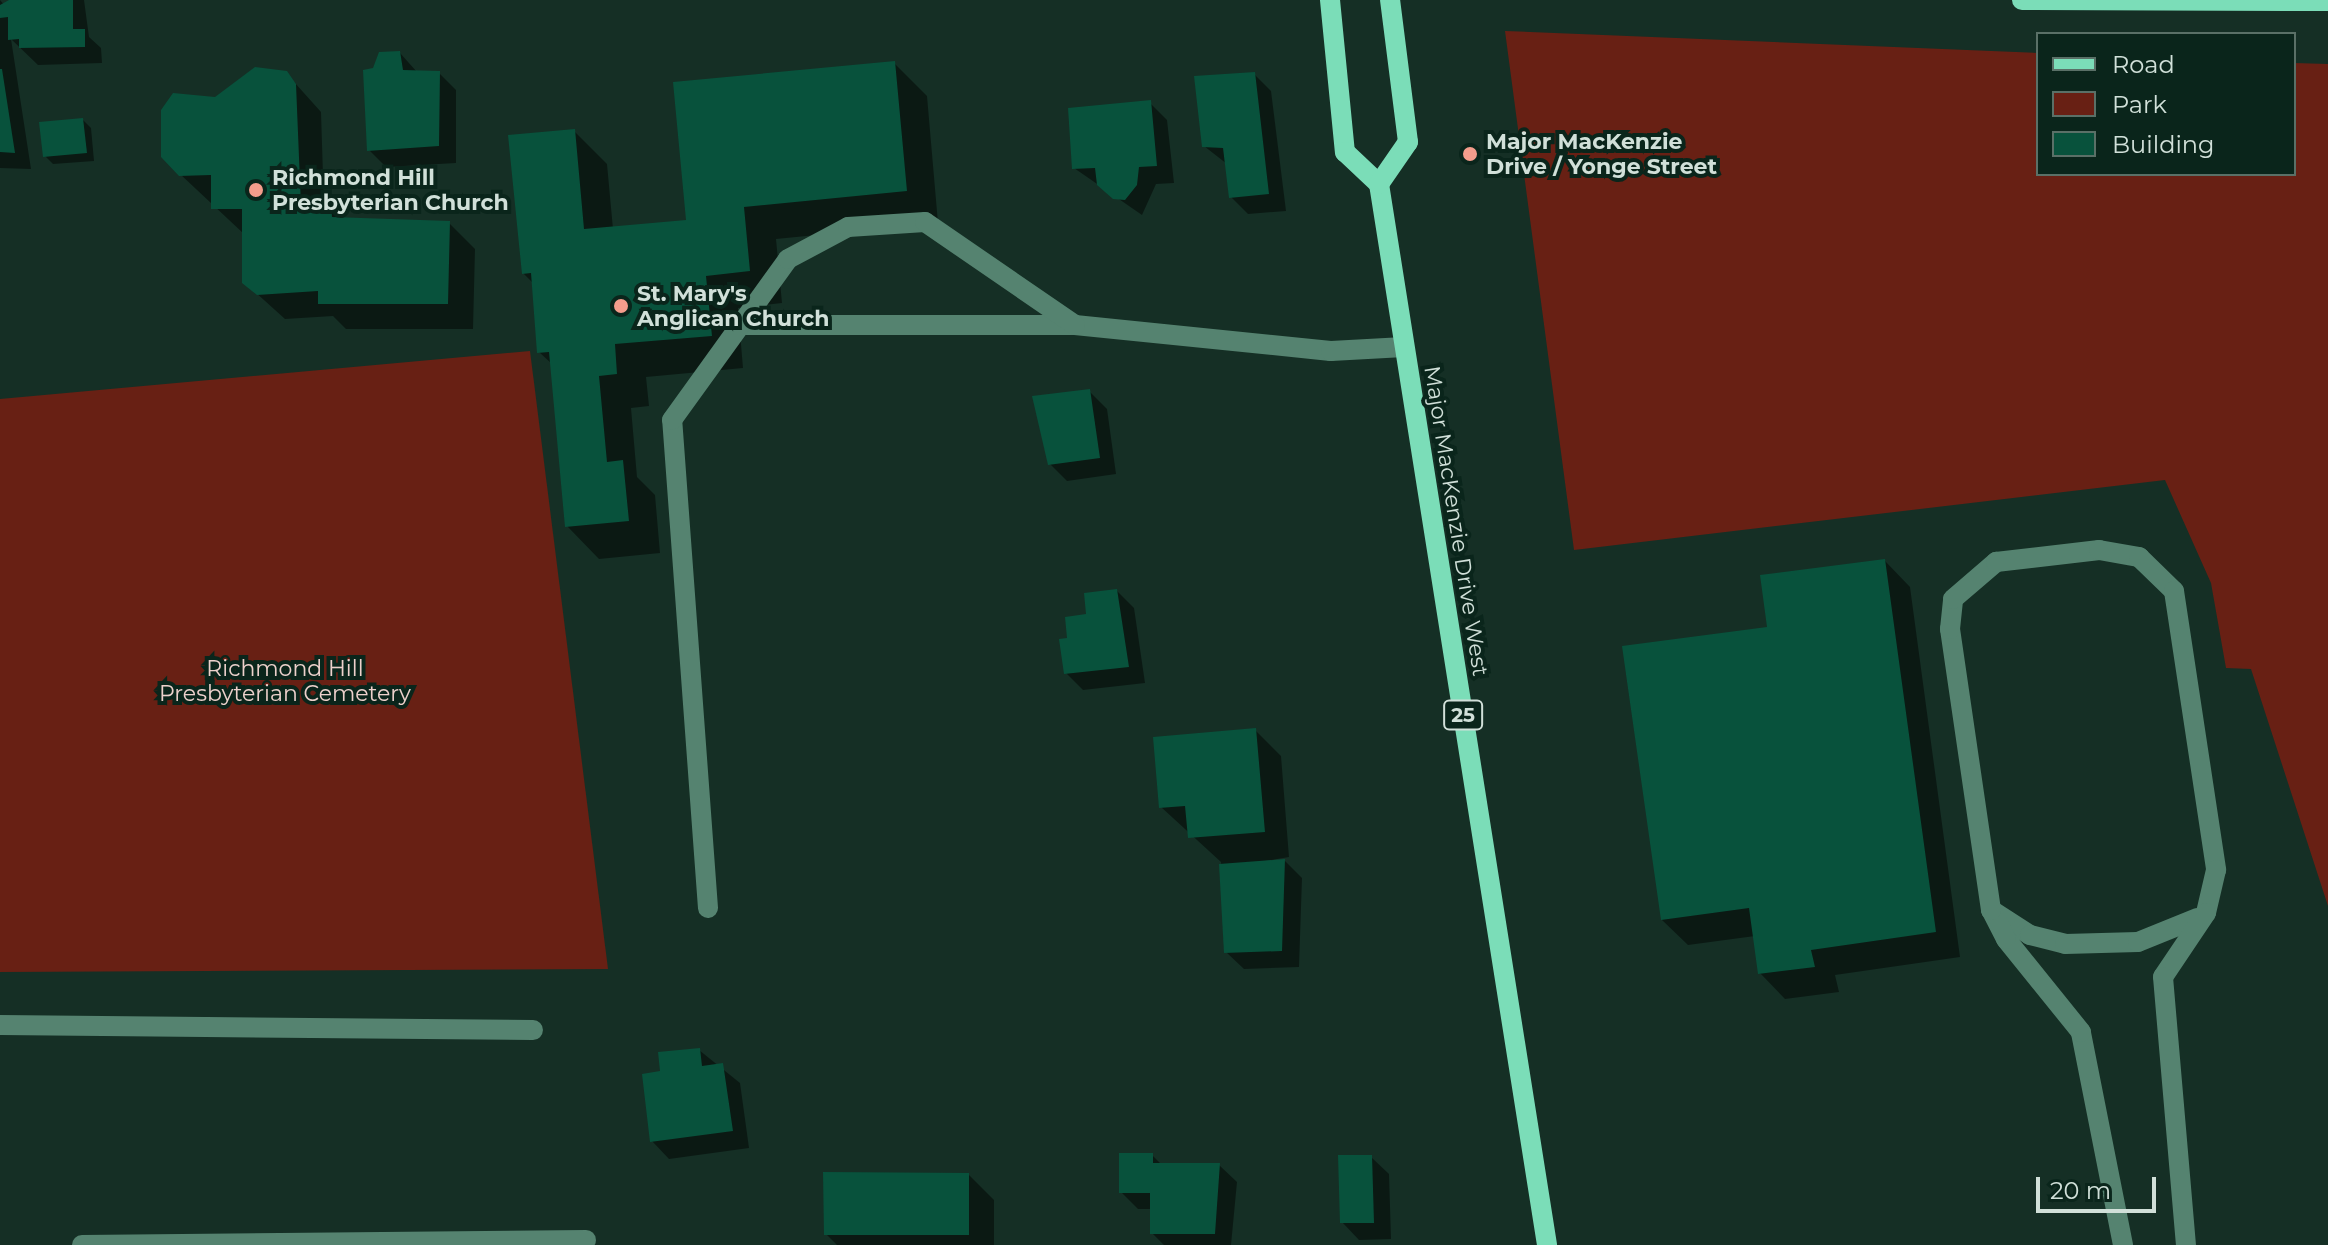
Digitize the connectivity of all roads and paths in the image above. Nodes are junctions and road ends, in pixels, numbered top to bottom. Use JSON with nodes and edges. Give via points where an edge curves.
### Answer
{"nodes":[{"id":1,"x":1330,"y":0,"type":"edge"},
{"id":2,"x":1390,"y":0,"type":"edge"},
{"id":3,"x":2022,"y":0,"type":"edge"},
{"id":4,"x":2328,"y":1,"type":"edge"},
{"id":5,"x":1379,"y":184,"type":"junction"},
{"id":6,"x":745,"y":325,"type":"junction"},
{"id":7,"x":1075,"y":325,"type":"junction"},
{"id":8,"x":1404,"y":347,"type":"junction"},
{"id":9,"x":708,"y":908,"type":"dead end"},
{"id":10,"x":1991,"y":910,"type":"junction"},
{"id":11,"x":2206,"y":913,"type":"junction"},
{"id":12,"x":0,"y":1025,"type":"edge"},
{"id":13,"x":533,"y":1030,"type":"dead end"},
{"id":14,"x":586,"y":1240,"type":"dead end"},
{"id":15,"x":82,"y":1245,"type":"edge"},
{"id":16,"x":1547,"y":1245,"type":"edge"},
{"id":17,"x":2123,"y":1245,"type":"edge"},
{"id":18,"x":2186,"y":1245,"type":"edge"}],
"edges":[{"from":1,"to":5,"type":"main road","via":[[1345,152]]},
{"from":2,"to":5,"type":"main road","via":[[1408,142]]},
{"from":3,"to":4,"type":"main road"},
{"from":5,"to":8,"type":"main road","name":"Major MacKenzie Drive West","number":"25"},
{"from":6,"to":7,"type":"street"},
{"from":6,"to":7,"type":"street","via":[[788,259],[848,227],[925,222]]},
{"from":6,"to":9,"type":"street","via":[[672,420]]},
{"from":7,"to":8,"type":"street","via":[[1331,351]]},
{"from":8,"to":16,"type":"main road","name":"Major MacKenzie Drive West","number":"25"},
{"from":10,"to":11,"type":"street","via":[[2030,935],[2065,944],[2138,942]]},
{"from":10,"to":11,"type":"street","via":[[1950,629],[1953,599],[1996,562],[2099,550],[2139,557],[2174,591],[2216,870]]},
{"from":10,"to":17,"type":"street","via":[[2006,939],[2081,1032]]},
{"from":11,"to":18,"type":"street","via":[[2173,952],[2161,1001]]},
{"from":12,"to":13,"type":"street"},
{"from":14,"to":15,"type":"street"}]}
